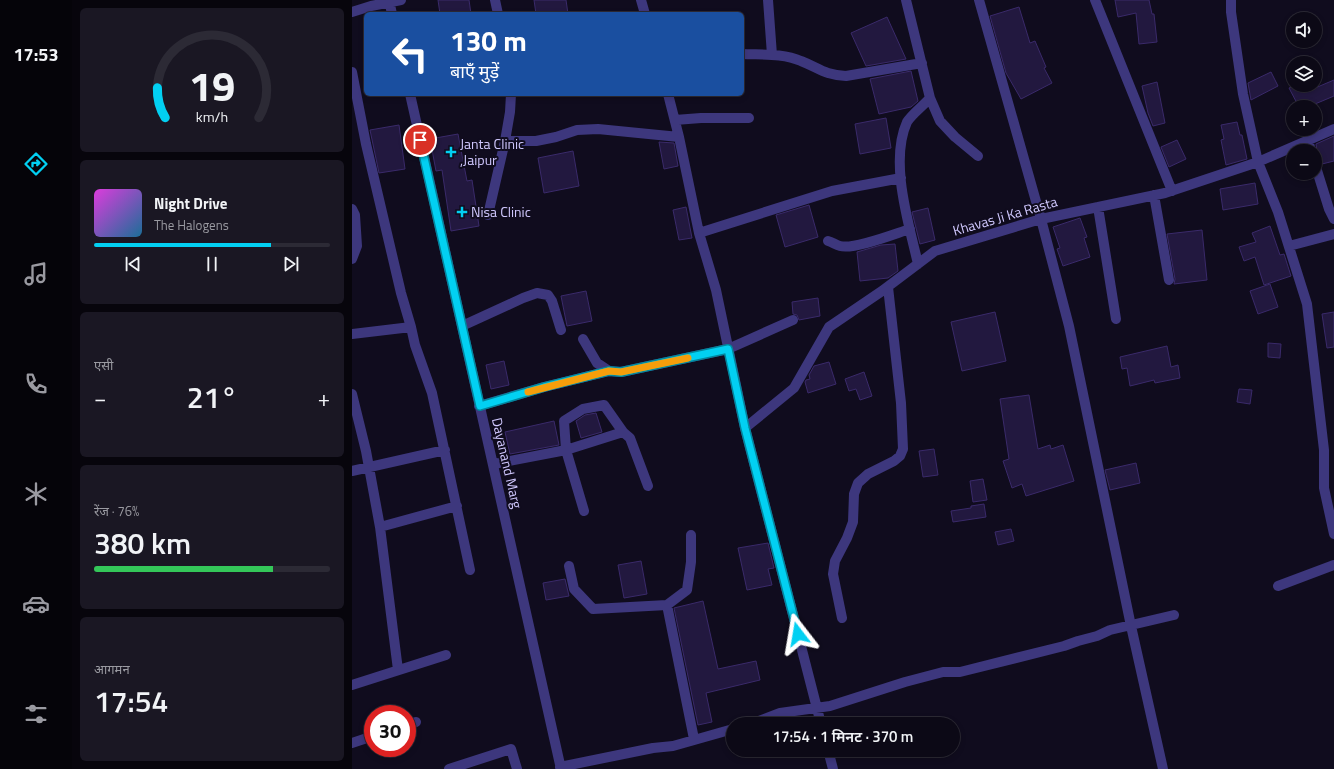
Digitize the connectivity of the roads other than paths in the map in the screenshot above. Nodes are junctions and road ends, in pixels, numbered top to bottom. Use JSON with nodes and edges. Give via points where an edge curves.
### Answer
{"nodes":[{"id":1,"x":401,"y":0,"type":"edge"},
{"id":2,"x":496,"y":0,"type":"edge"},
{"id":3,"x":641,"y":0,"type":"edge"},
{"id":4,"x":768,"y":0,"type":"edge"},
{"id":5,"x":906,"y":0,"type":"edge"},
{"id":6,"x":979,"y":0,"type":"edge"},
{"id":7,"x":1095,"y":0,"type":"edge"},
{"id":8,"x":1232,"y":0,"type":"edge"},
{"id":9,"x":389,"y":1,"type":"edge"},
{"id":10,"x":352,"y":12,"type":"edge"},
{"id":11,"x":392,"y":12,"type":"edge"},
{"id":12,"x":498,"y":12,"type":"edge"},
{"id":13,"x":644,"y":12,"type":"edge"},
{"id":14,"x":744,"y":54,"type":"edge"},
{"id":15,"x":772,"y":55,"type":"junction"},
{"id":16,"x":922,"y":63,"type":"junction"},
{"id":17,"x":352,"y":72,"type":"edge"},
{"id":18,"x":410,"y":96,"type":"edge"},
{"id":19,"x":511,"y":96,"type":"edge"},
{"id":20,"x":669,"y":96,"type":"edge"},
{"id":21,"x":930,"y":98,"type":"junction"},
{"id":22,"x":749,"y":118,"type":"dead end"},
{"id":23,"x":675,"y":120,"type":"junction"},
{"id":24,"x":1334,"y":128,"type":"edge"},
{"id":25,"x":679,"y":137,"type":"junction"},
{"id":26,"x":1308,"y":140,"type":"junction"},
{"id":27,"x":505,"y":142,"type":"junction"},
{"id":28,"x":1309,"y":144,"type":"edge"},
{"id":29,"x":978,"y":156,"type":"dead end"},
{"id":30,"x":1258,"y":162,"type":"junction"},
{"id":31,"x":901,"y":178,"type":"junction"},
{"id":32,"x":1320,"y":180,"type":"edge"},
{"id":33,"x":1172,"y":191,"type":"junction"},
{"id":34,"x":1154,"y":195,"type":"junction"},
{"id":35,"x":1098,"y":207,"type":"junction"},
{"id":36,"x":352,"y":209,"type":"edge"},
{"id":37,"x":488,"y":215,"type":"dead end"},
{"id":38,"x":1041,"y":219,"type":"junction"},
{"id":39,"x":1334,"y":219,"type":"edge"},
{"id":40,"x":910,"y":229,"type":"junction"},
{"id":41,"x":699,"y":233,"type":"junction"},
{"id":42,"x":1334,"y":234,"type":"edge"},
{"id":43,"x":828,"y":241,"type":"dead end"},
{"id":44,"x":1289,"y":246,"type":"junction"},
{"id":45,"x":352,"y":259,"type":"edge"},
{"id":46,"x":918,"y":264,"type":"junction"},
{"id":47,"x":1169,"y":280,"type":"dead end"},
{"id":48,"x":888,"y":287,"type":"junction"},
{"id":49,"x":1116,"y":319,"type":"dead end"},
{"id":50,"x":794,"y":320,"type":"dead end"},
{"id":51,"x":411,"y":326,"type":"junction"},
{"id":52,"x":462,"y":326,"type":"junction"},
{"id":53,"x":561,"y":330,"type":"dead end"},
{"id":54,"x":352,"y":334,"type":"edge"},
{"id":55,"x":583,"y":340,"type":"dead end"},
{"id":56,"x":728,"y":349,"type":"junction"},
{"id":57,"x":609,"y":371,"type":"junction"},
{"id":58,"x":352,"y":394,"type":"edge"},
{"id":59,"x":480,"y":406,"type":"junction"},
{"id":60,"x":745,"y":428,"type":"junction"},
{"id":61,"x":623,"y":432,"type":"junction"},
{"id":62,"x":445,"y":450,"type":"junction"},
{"id":63,"x":566,"y":450,"type":"junction"},
{"id":64,"x":494,"y":464,"type":"junction"},
{"id":65,"x":370,"y":468,"type":"junction"},
{"id":66,"x":352,"y":471,"type":"edge"},
{"id":67,"x":648,"y":486,"type":"dead end"},
{"id":68,"x":457,"y":506,"type":"junction"},
{"id":69,"x":584,"y":511,"type":"dead end"},
{"id":70,"x":380,"y":527,"type":"junction"},
{"id":71,"x":1334,"y":534,"type":"edge"},
{"id":72,"x":691,"y":535,"type":"dead end"},
{"id":73,"x":1334,"y":565,"type":"edge"},
{"id":74,"x":569,"y":566,"type":"dead end"},
{"id":75,"x":470,"y":570,"type":"dead end"},
{"id":76,"x":1278,"y":586,"type":"dead end"},
{"id":77,"x":667,"y":605,"type":"junction"},
{"id":78,"x":1174,"y":615,"type":"dead end"},
{"id":79,"x":842,"y":618,"type":"dead end"},
{"id":80,"x":1131,"y":626,"type":"junction"},
{"id":81,"x":446,"y":655,"type":"dead end"},
{"id":82,"x":398,"y":670,"type":"junction"},
{"id":83,"x":352,"y":684,"type":"edge"},
{"id":84,"x":817,"y":708,"type":"junction"},
{"id":85,"x":769,"y":717,"type":"edge"},
{"id":86,"x":819,"y":717,"type":"edge"},
{"id":87,"x":726,"y":731,"type":"edge"},
{"id":88,"x":364,"y":739,"type":"edge"},
{"id":89,"x":694,"y":739,"type":"junction"},
{"id":90,"x":352,"y":743,"type":"edge"},
{"id":91,"x":830,"y":757,"type":"edge"},
{"id":92,"x":561,"y":768,"type":"edge"},
{"id":93,"x":449,"y":769,"type":"edge"},
{"id":94,"x":517,"y":769,"type":"edge"},
{"id":95,"x":833,"y":769,"type":"edge"},
{"id":96,"x":1164,"y":769,"type":"edge"}],
"edges":[{"from":1,"to":9,"type":"street"},
{"from":2,"to":12,"type":"street"},
{"from":3,"to":13,"type":"street"},
{"from":4,"to":15,"type":"street"},
{"from":5,"to":16,"type":"street"},
{"from":6,"to":38,"type":"street"},
{"from":7,"to":33,"type":"street"},
{"from":8,"to":30,"type":"street","via":[[1231,12],[1243,94]]},
{"from":9,"to":10,"type":"street"},
{"from":9,"to":11,"type":"street"},
{"from":14,"to":15,"type":"street"},
{"from":15,"to":16,"type":"street","via":[[801,60],[835,76]]},
{"from":16,"to":21,"type":"street"},
{"from":17,"to":51,"type":"street","via":[[366,144]]},
{"from":18,"to":52,"type":"street","name":"Dayanand Marg"},
{"from":19,"to":27,"type":"street"},
{"from":20,"to":23,"type":"street"},
{"from":21,"to":29,"type":"street","via":[[940,121]]},
{"from":21,"to":31,"type":"street","via":[[908,121],[902,135],[899,164]]},
{"from":22,"to":23,"type":"street"},
{"from":23,"to":25,"type":"street"},
{"from":24,"to":26,"type":"street","name":"Khavas Ji Ka Rasta"},
{"from":25,"to":27,"type":"street","via":[[598,129],[576,130],[536,141]]},
{"from":25,"to":41,"type":"street"},
{"from":26,"to":28,"type":"street"},
{"from":26,"to":30,"type":"street","name":"Khavas Ji Ka Rasta"},
{"from":27,"to":37,"type":"street"},
{"from":30,"to":33,"type":"street","name":"Khavas Ji Ka Rasta"},
{"from":30,"to":44,"type":"street"},
{"from":31,"to":40,"type":"street"},
{"from":31,"to":41,"type":"street","via":[[832,191]]},
{"from":32,"to":39,"type":"street"},
{"from":33,"to":34,"type":"street","name":"Khavas Ji Ka Rasta"},
{"from":34,"to":35,"type":"street","name":"Khavas Ji Ka Rasta"},
{"from":34,"to":47,"type":"street"},
{"from":35,"to":38,"type":"street","name":"Khavas Ji Ka Rasta"},
{"from":35,"to":49,"type":"street"},
{"from":36,"to":45,"type":"street","via":[[357,246]]},
{"from":38,"to":46,"type":"street","name":"Khavas Ji Ka Rasta","via":[[936,251]]},
{"from":38,"to":80,"type":"street","via":[[1069,326]]},
{"from":40,"to":43,"type":"street","via":[[860,245],[840,247]]},
{"from":40,"to":46,"type":"street"},
{"from":41,"to":56,"type":"street","via":[[716,290]]},
{"from":42,"to":44,"type":"street"},
{"from":44,"to":71,"type":"street","via":[[1307,304],[1324,450],[1324,488]]},
{"from":46,"to":48,"type":"street","name":"Khavas Ji Ka Rasta"},
{"from":48,"to":60,"type":"street","name":"Khavas Ji Ka Rasta","via":[[829,327],[794,388]]},
{"from":48,"to":79,"type":"street","via":[[901,403],[903,449],[894,461],[868,474],[858,483],[854,494],[853,522],[835,561],[833,574]]},
{"from":50,"to":56,"type":"street"},
{"from":51,"to":54,"type":"street"},
{"from":51,"to":62,"type":"street","via":[[432,393]]},
{"from":52,"to":53,"type":"street","via":[[537,293],[548,295],[552,301]]},
{"from":52,"to":59,"type":"street","name":"Dayanand Marg"},
{"from":55,"to":57,"type":"street","via":[[597,363]]},
{"from":56,"to":57,"type":"street","via":[[621,372]]},
{"from":56,"to":60,"type":"street"},
{"from":57,"to":59,"type":"street"},
{"from":58,"to":65,"type":"street"},
{"from":59,"to":64,"type":"street","name":"Dayanand Marg"},
{"from":60,"to":84,"type":"street"},
{"from":61,"to":63,"type":"street"},
{"from":61,"to":63,"type":"street","via":[[604,405],[584,409],[564,420]]},
{"from":61,"to":67,"type":"street","via":[[630,438]]},
{"from":62,"to":65,"type":"street"},
{"from":62,"to":68,"type":"street"},
{"from":63,"to":64,"type":"street"},
{"from":63,"to":69,"type":"street"},
{"from":64,"to":92,"type":"street","name":"Dayanand Marg"},
{"from":65,"to":66,"type":"street"},
{"from":65,"to":70,"type":"street"},
{"from":68,"to":70,"type":"street"},
{"from":68,"to":75,"type":"street"},
{"from":70,"to":82,"type":"street"},
{"from":72,"to":77,"type":"street","via":[[687,590]]},
{"from":73,"to":76,"type":"street"},
{"from":74,"to":77,"type":"street","via":[[574,589],[593,609]]},
{"from":77,"to":89,"type":"street"},
{"from":78,"to":80,"type":"street"},
{"from":80,"to":84,"type":"street","via":[[960,672],[943,672]]},
{"from":80,"to":96,"type":"street"},
{"from":81,"to":82,"type":"street"},
{"from":82,"to":83,"type":"street"},
{"from":84,"to":85,"type":"street"},
{"from":84,"to":86,"type":"street"},
{"from":87,"to":89,"type":"street"},
{"from":88,"to":90,"type":"street"},
{"from":89,"to":92,"type":"street","via":[[673,746]]},
{"from":91,"to":95,"type":"street"},
{"from":93,"to":94,"type":"street","via":[[511,749]]}]}
